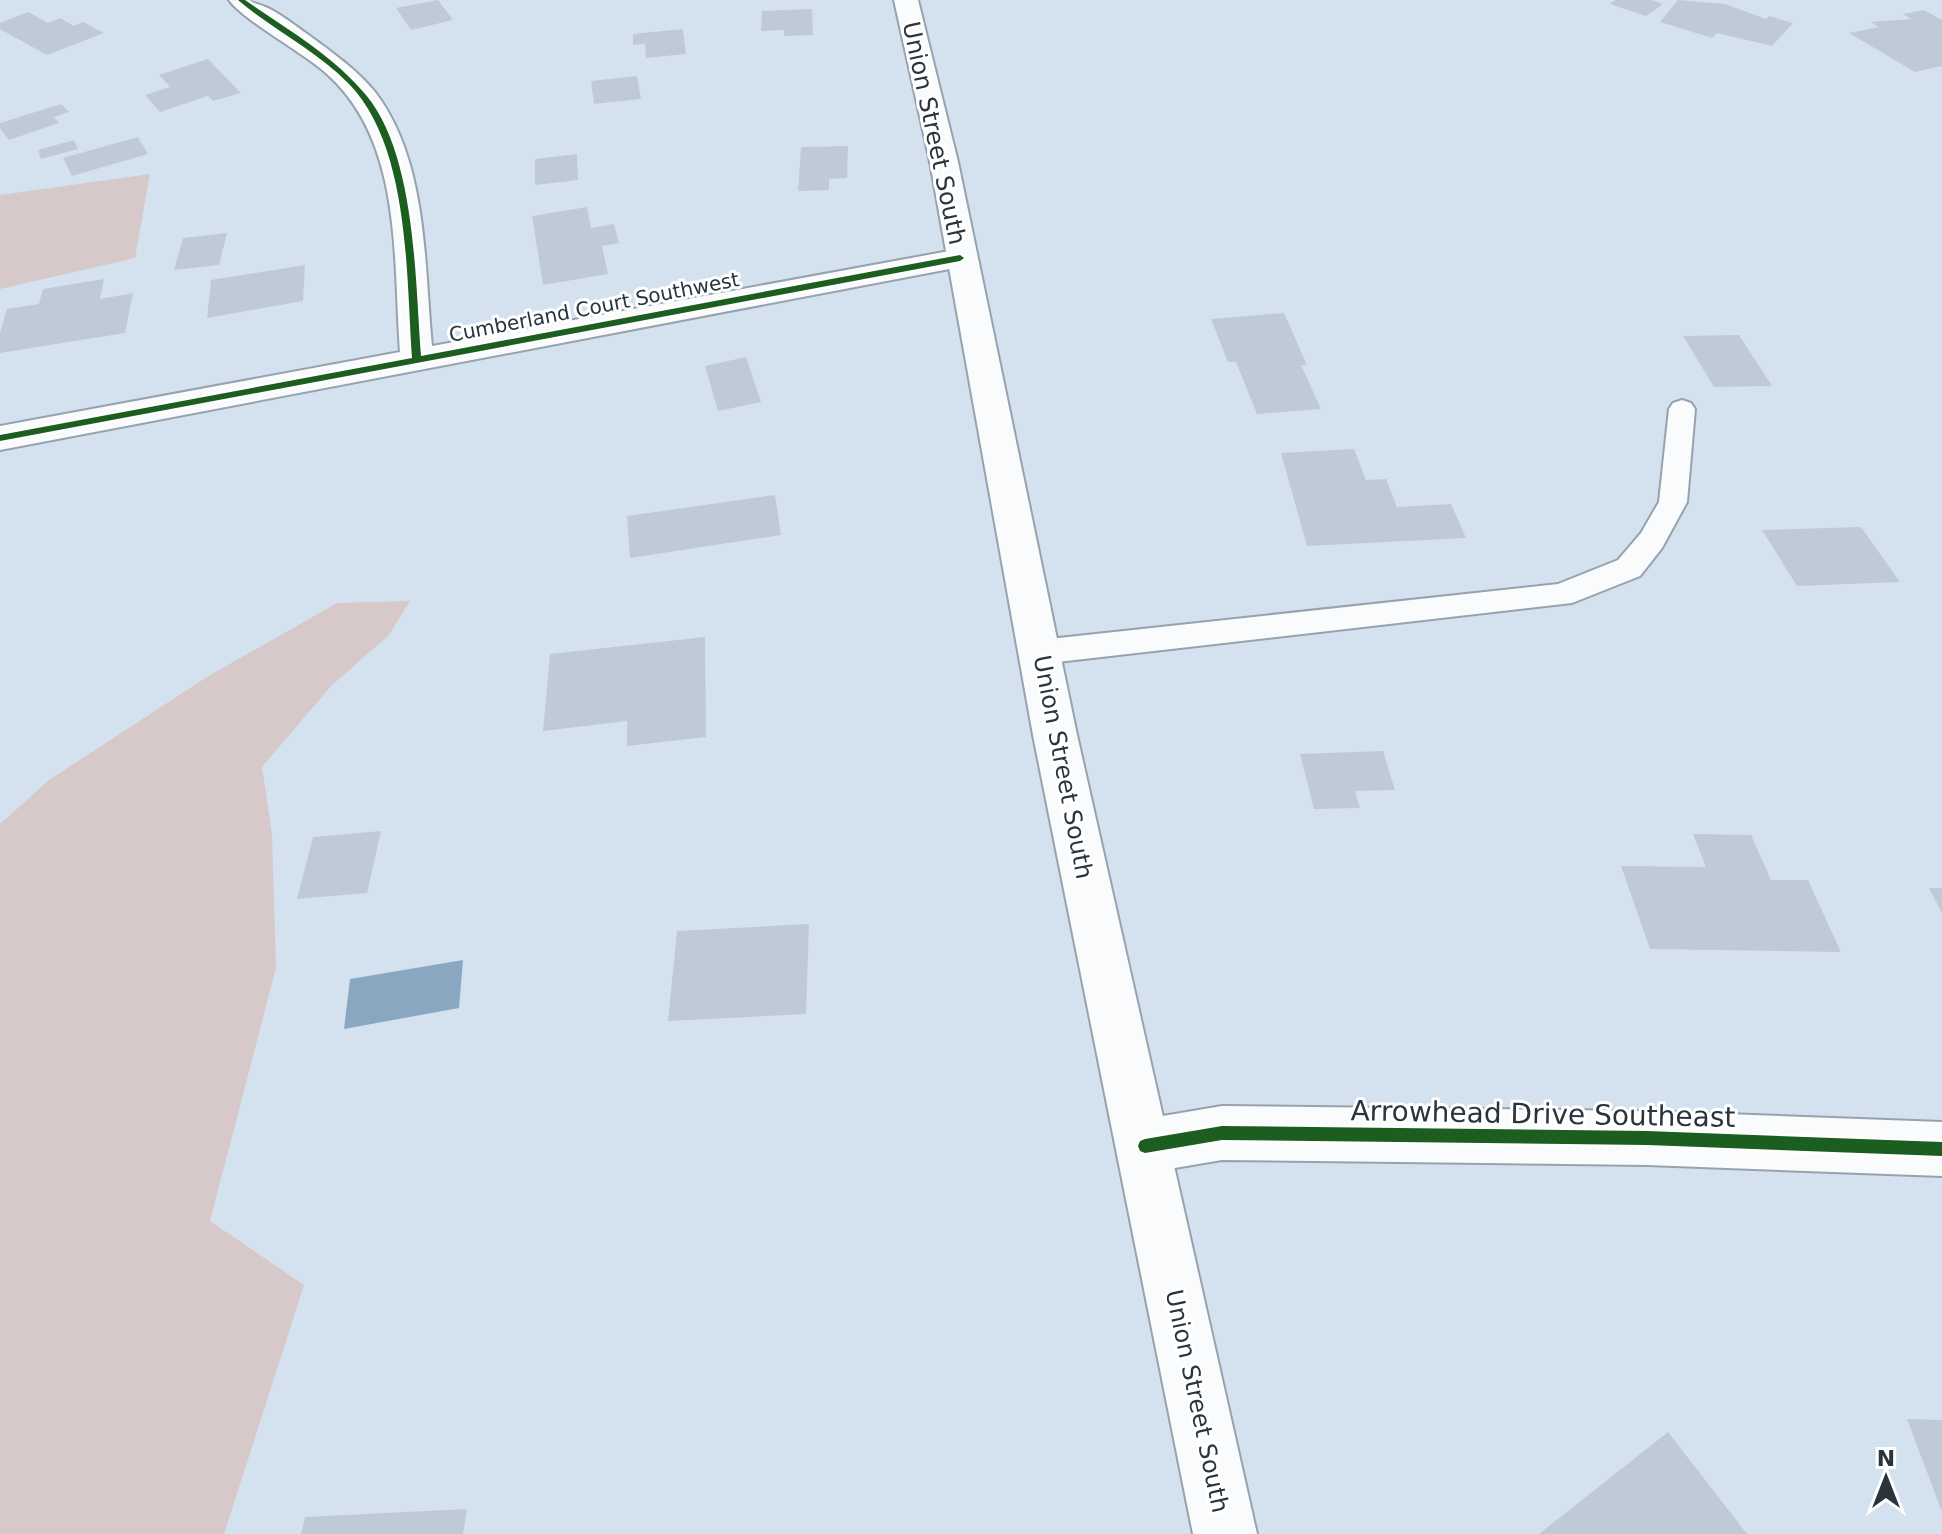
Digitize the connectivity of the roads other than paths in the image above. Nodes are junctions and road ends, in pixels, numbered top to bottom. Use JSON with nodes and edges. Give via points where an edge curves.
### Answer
{"nodes":[{"id":1,"x":241,"y":0,"type":"edge"},
{"id":2,"x":906,"y":0,"type":"edge"},
{"id":3,"x":960,"y":258,"type":"junction"},
{"id":4,"x":417,"y":361,"type":"junction"},
{"id":5,"x":1682,"y":409,"type":"dead end"},
{"id":6,"x":0,"y":438,"type":"edge"},
{"id":7,"x":1040,"y":652,"type":"junction"},
{"id":8,"x":1145,"y":1146,"type":"junction"},
{"id":9,"x":1942,"y":1149,"type":"edge"},
{"id":10,"x":1225,"y":1534,"type":"edge"}],
"edges":[{"from":1,"to":4,"type":"street","via":[[331,64],[375,112],[390,151],[403,220]]},
{"from":2,"to":3,"type":"street","name":"Union Street South","via":[[944,162]]},
{"from":3,"to":4,"type":"street","name":"Cumberland Court Southwest"},
{"from":3,"to":7,"type":"street","name":"Union Street South"},
{"from":4,"to":6,"type":"street","name":"Cumberland Court Southwest"},
{"from":5,"to":7,"type":"lane","via":[[1673,502],[1652,540],[1629,568],[1561,595]]},
{"from":7,"to":8,"type":"street","name":"Union Street South"},
{"from":8,"to":9,"type":"street","name":"Arrowhead Drive Southeast","via":[[1222,1133],[1647,1138]]},
{"from":8,"to":10,"type":"street","name":"Union Street South"}]}
